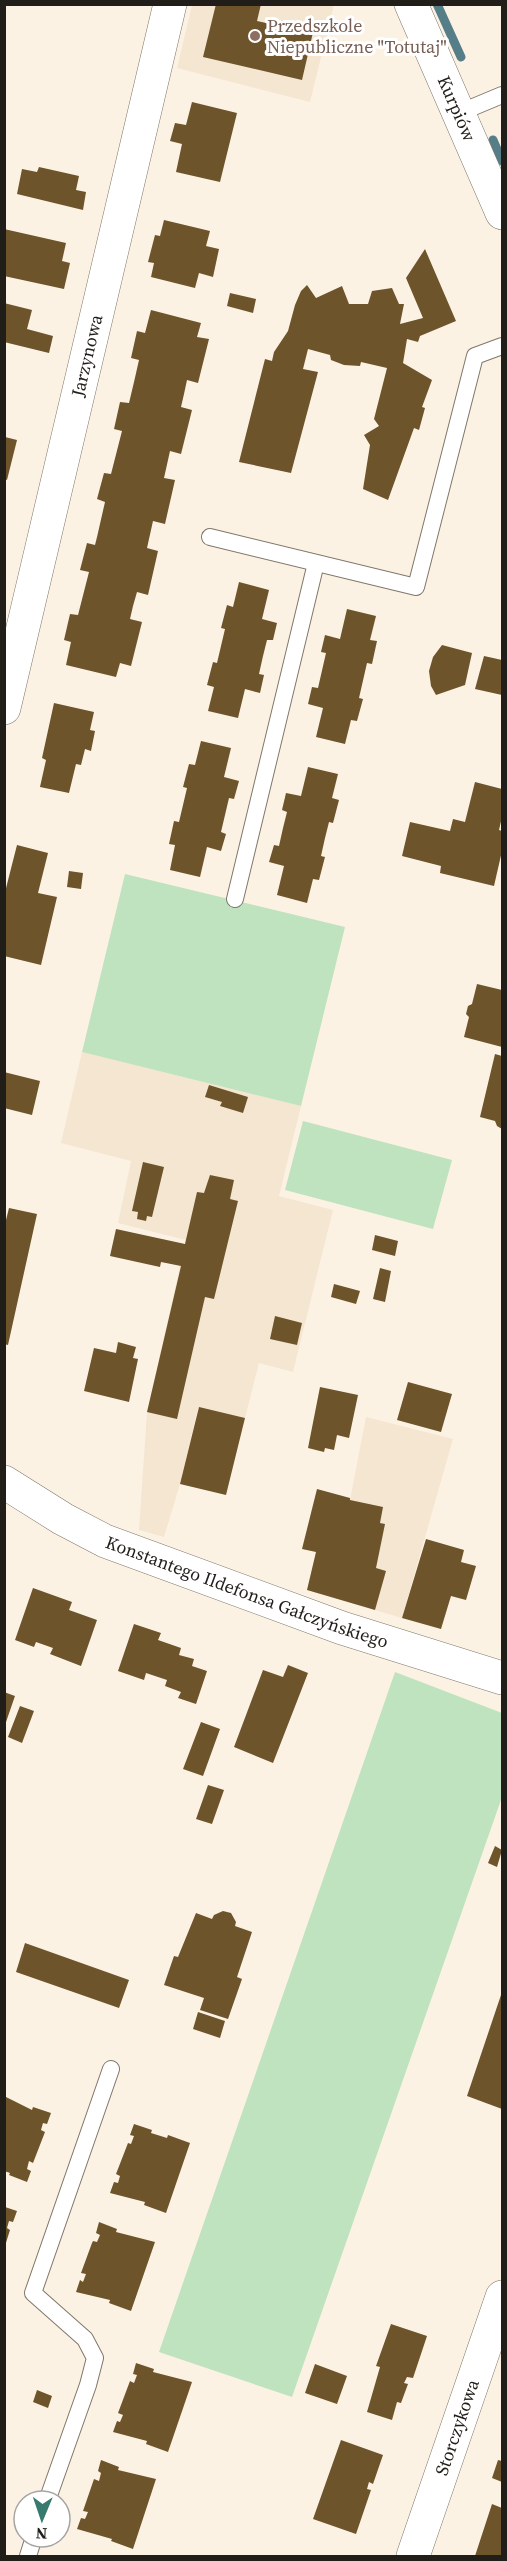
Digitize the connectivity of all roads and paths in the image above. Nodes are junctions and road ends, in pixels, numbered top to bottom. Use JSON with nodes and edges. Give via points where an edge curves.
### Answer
{"nodes":[{"id":1,"x":170,"y":4,"type":"edge"},
{"id":2,"x":411,"y":4,"type":"edge"},
{"id":3,"x":502,"y":95,"type":"edge"},
{"id":4,"x":459,"y":113,"type":"junction"},
{"id":5,"x":502,"y":213,"type":"edge"},
{"id":6,"x":502,"y":346,"type":"edge"},
{"id":7,"x":210,"y":537,"type":"dead end"},
{"id":8,"x":316,"y":563,"type":"junction"},
{"id":9,"x":4,"y":708,"type":"edge"},
{"id":10,"x":235,"y":900,"type":"dead end"},
{"id":11,"x":7,"y":1488,"type":"edge"},
{"id":12,"x":502,"y":1678,"type":"edge"},
{"id":13,"x":111,"y":2069,"type":"dead end"},
{"id":14,"x":502,"y":2297,"type":"edge"},
{"id":15,"x":51,"y":2489,"type":"edge"},
{"id":16,"x":413,"y":2556,"type":"edge"}],
"edges":[{"from":1,"to":9,"type":"street","name":"Jarzynowa"},
{"from":2,"to":4,"type":"street","name":"Kurpiów"},
{"from":3,"to":4,"type":"lane"},
{"from":4,"to":5,"type":"street","name":"Kurpiów"},
{"from":6,"to":8,"type":"lane","via":[[475,356],[416,587]]},
{"from":7,"to":8,"type":"lane"},
{"from":8,"to":10,"type":"lane"},
{"from":11,"to":12,"type":"street","name":"Konstantego Ildefonsa Gałczyńskiego","via":[[105,1541],[342,1628]]},
{"from":13,"to":15,"type":"lane","via":[[33,2293],[86,2339],[95,2358]]},
{"from":14,"to":16,"type":"street","name":"Storczykowa"}]}
